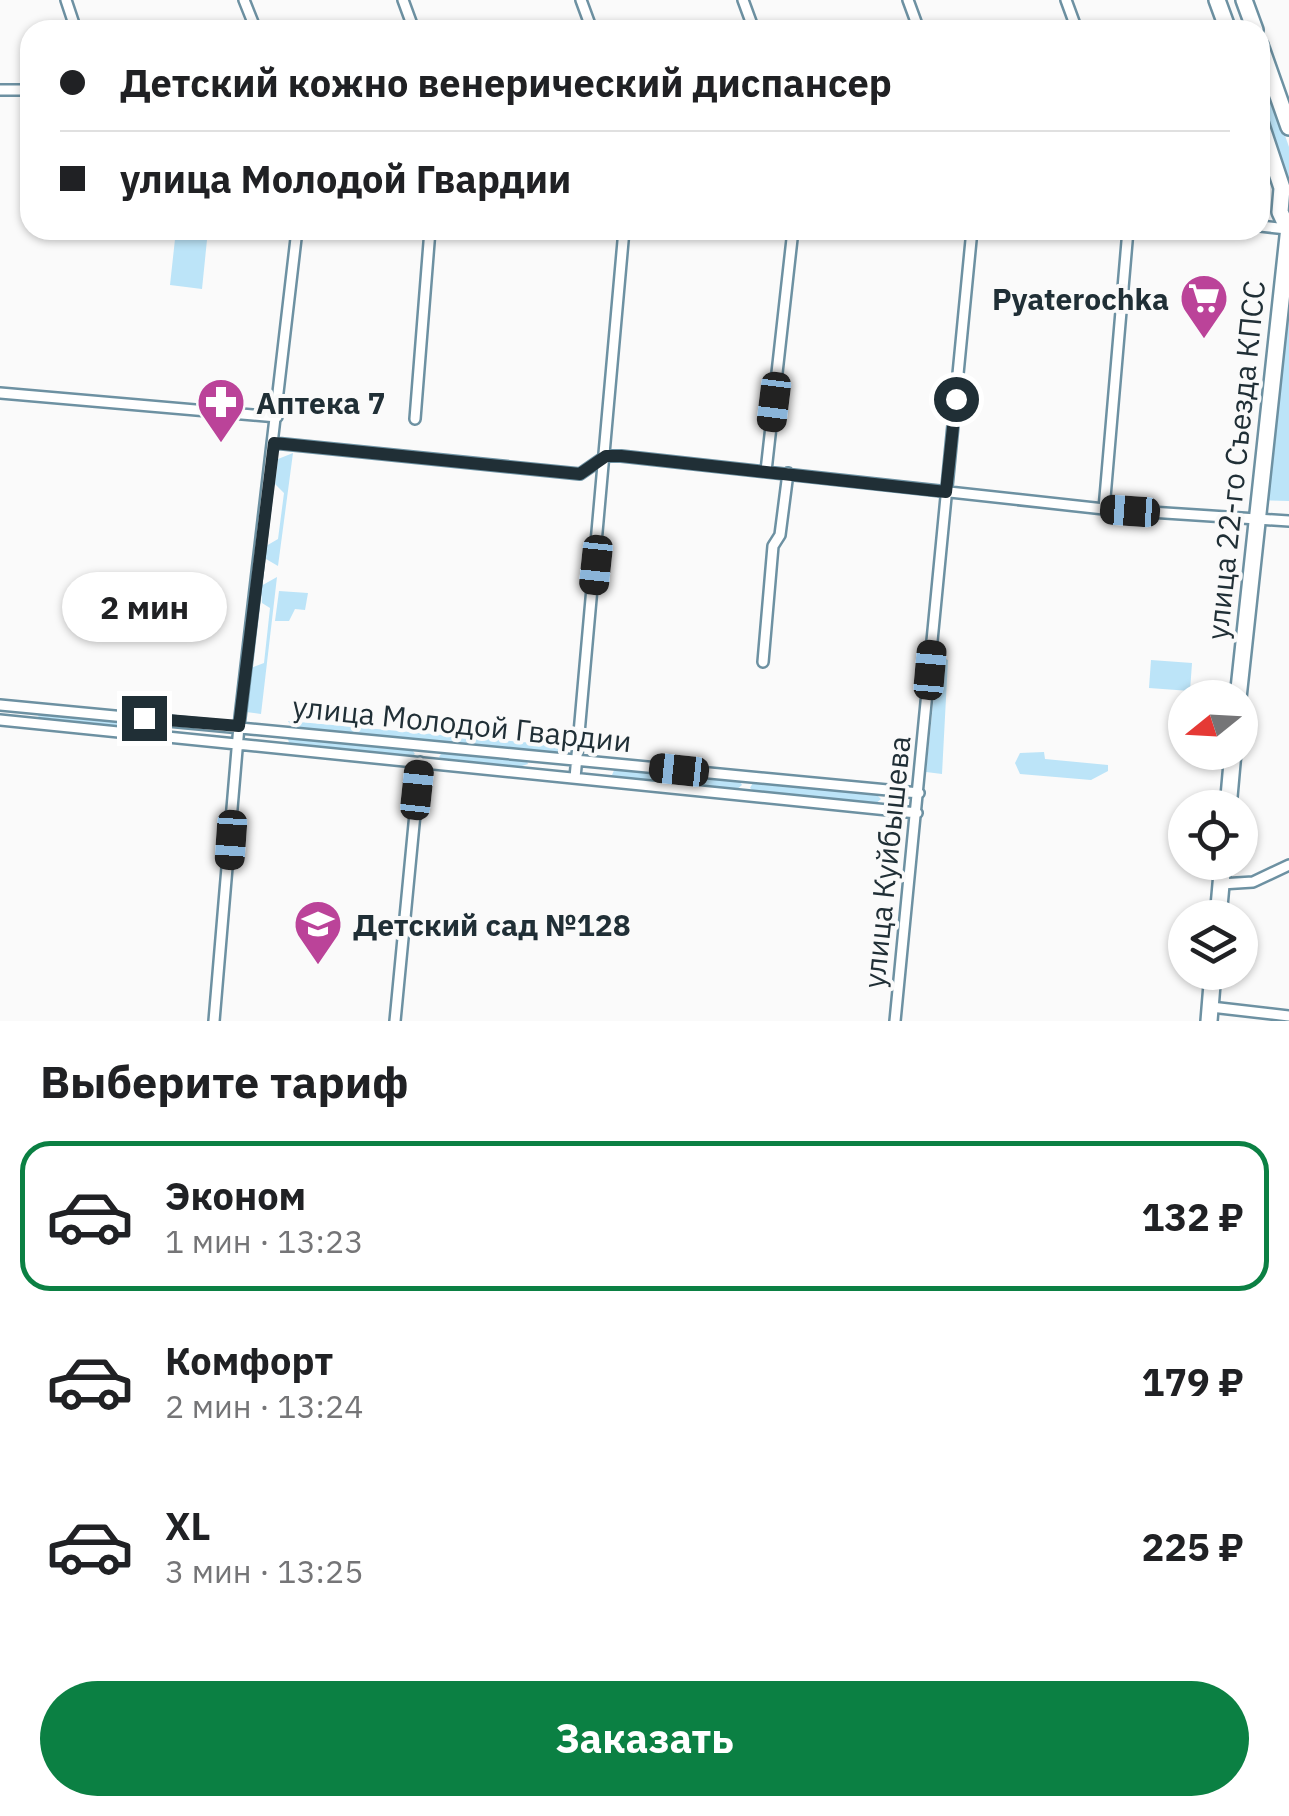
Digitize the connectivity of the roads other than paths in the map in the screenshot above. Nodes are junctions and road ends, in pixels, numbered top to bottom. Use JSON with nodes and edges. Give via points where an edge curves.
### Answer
{"nodes":[{"id":1,"x":1270,"y":73,"type":"edge"},
{"id":2,"x":1289,"y":127,"type":"edge"},
{"id":3,"x":1270,"y":152,"type":"edge"},
{"id":4,"x":1289,"y":229,"type":"edge"},
{"id":5,"x":297,"y":240,"type":"edge"},
{"id":6,"x":429,"y":240,"type":"edge"},
{"id":7,"x":623,"y":240,"type":"edge"},
{"id":8,"x":793,"y":240,"type":"edge"},
{"id":9,"x":971,"y":240,"type":"edge"},
{"id":10,"x":1127,"y":240,"type":"edge"},
{"id":11,"x":0,"y":393,"type":"edge"},
{"id":12,"x":278,"y":417,"type":"junction"},
{"id":13,"x":415,"y":419,"type":"dead end"},
{"id":14,"x":274,"y":443,"type":"junction"},
{"id":15,"x":606,"y":456,"type":"junction"},
{"id":16,"x":766,"y":471,"type":"junction"},
{"id":17,"x":788,"y":473,"type":"junction"},
{"id":18,"x":946,"y":492,"type":"junction"},
{"id":19,"x":1104,"y":509,"type":"junction"},
{"id":20,"x":1254,"y":519,"type":"junction"},
{"id":21,"x":1289,"y":520,"type":"edge"},
{"id":22,"x":763,"y":662,"type":"dead end"},
{"id":23,"x":1240,"y":680,"type":"edge"},
{"id":24,"x":0,"y":705,"type":"edge"},
{"id":25,"x":0,"y":720,"type":"edge"},
{"id":26,"x":239,"y":726,"type":"junction"},
{"id":27,"x":238,"y":744,"type":"junction"},
{"id":28,"x":578,"y":760,"type":"junction"},
{"id":29,"x":420,"y":762,"type":"junction"},
{"id":30,"x":575,"y":778,"type":"junction"},
{"id":31,"x":919,"y":792,"type":"junction"},
{"id":32,"x":917,"y":813,"type":"junction"},
{"id":33,"x":1289,"y":866,"type":"edge"},
{"id":34,"x":1221,"y":880,"type":"edge"},
{"id":35,"x":1221,"y":884,"type":"junction"},
{"id":36,"x":1220,"y":900,"type":"edge"},
{"id":37,"x":1210,"y":1014,"type":"edge"},
{"id":38,"x":1289,"y":1016,"type":"edge"},
{"id":39,"x":214,"y":1021,"type":"edge"},
{"id":40,"x":396,"y":1021,"type":"edge"},
{"id":41,"x":896,"y":1021,"type":"edge"}],
"edges":[{"from":1,"to":2,"type":"main road"},
{"from":3,"to":4,"type":"main road","name":"улица 22-го Съезда КПСС"},
{"from":4,"to":20,"type":"main road","name":"улица 22-го Съезда КПСС"},
{"from":5,"to":12,"type":"street"},
{"from":6,"to":13,"type":"street"},
{"from":7,"to":15,"type":"street"},
{"from":8,"to":16,"type":"street"},
{"from":9,"to":18,"type":"street","name":"улица Куйбышева"},
{"from":10,"to":19,"type":"street"},
{"from":11,"to":12,"type":"street"},
{"from":12,"to":14,"type":"street"},
{"from":14,"to":15,"type":"street","via":[[580,474]]},
{"from":14,"to":26,"type":"street"},
{"from":15,"to":16,"type":"street"},
{"from":15,"to":28,"type":"street"},
{"from":16,"to":17,"type":"street"},
{"from":17,"to":18,"type":"street"},
{"from":17,"to":22,"type":"street","via":[[773,546]]},
{"from":18,"to":19,"type":"street"},
{"from":18,"to":31,"type":"street","name":"улица Куйбышева"},
{"from":19,"to":20,"type":"street"},
{"from":20,"to":21,"type":"street"},
{"from":20,"to":23,"type":"main road","name":"улица 22-го Съезда КПСС"},
{"from":24,"to":26,"type":"street","name":"улица Молодой Гвардии"},
{"from":25,"to":27,"type":"street","name":"улица Молодой Гвардии"},
{"from":26,"to":27,"type":"street"},
{"from":26,"to":28,"type":"street","name":"улица Молодой Гвардии"},
{"from":27,"to":29,"type":"street","name":"улица Молодой Гвардии"},
{"from":27,"to":39,"type":"street"},
{"from":28,"to":30,"type":"street"},
{"from":28,"to":31,"type":"street","name":"улица Молодой Гвардии"},
{"from":29,"to":30,"type":"street","name":"улица Молодой Гвардии"},
{"from":29,"to":40,"type":"street"},
{"from":30,"to":32,"type":"street","name":"улица Молодой Гвардии"},
{"from":31,"to":32,"type":"street","name":"улица Куйбышева"},
{"from":32,"to":41,"type":"street","name":"улица Куйбышева"},
{"from":33,"to":35,"type":"street","via":[[1252,882]]},
{"from":34,"to":35,"type":"main road"},
{"from":35,"to":36,"type":"main road"},
{"from":37,"to":38,"type":"street"}]}
